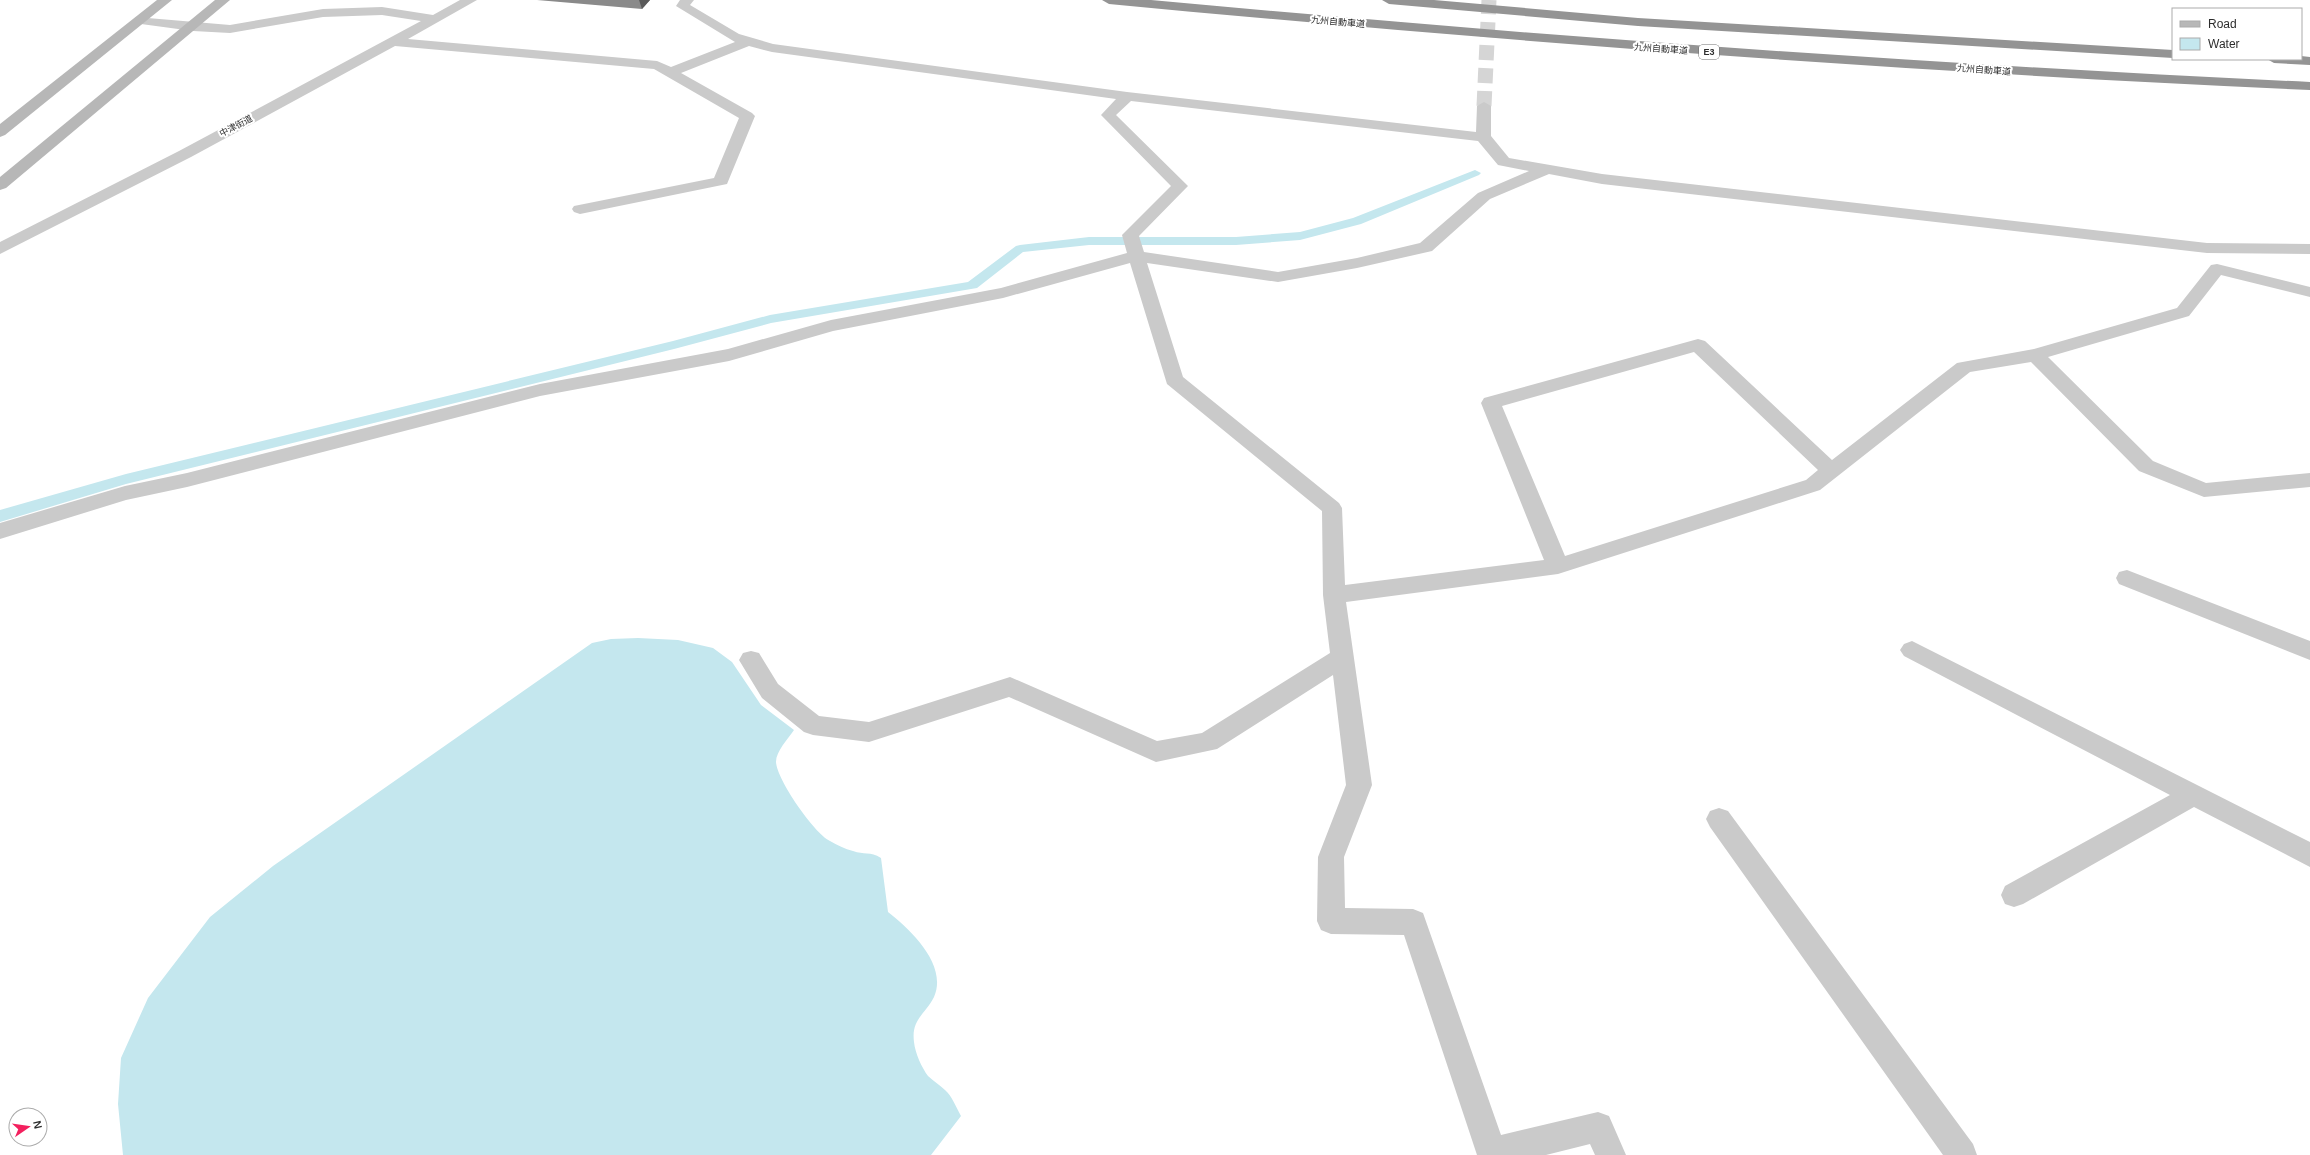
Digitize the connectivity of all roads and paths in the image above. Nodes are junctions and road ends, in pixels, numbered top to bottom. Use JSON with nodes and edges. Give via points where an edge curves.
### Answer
{"nodes":[{"id":1,"x":165,"y":0,"type":"edge"},
{"id":2,"x":223,"y":0,"type":"edge"},
{"id":3,"x":470,"y":0,"type":"edge"},
{"id":4,"x":686,"y":0,"type":"edge"},
{"id":5,"x":1109,"y":0,"type":"edge"},
{"id":6,"x":1389,"y":0,"type":"edge"},
{"id":7,"x":435,"y":19,"type":"junction"},
{"id":8,"x":141,"y":20,"type":"junction"},
{"id":9,"x":193,"y":27,"type":"junction"},
{"id":10,"x":749,"y":41,"type":"junction"},
{"id":11,"x":392,"y":42,"type":"junction"},
{"id":12,"x":2172,"y":54,"type":"edge"},
{"id":13,"x":2292,"y":60,"type":"edge"},
{"id":14,"x":2310,"y":61,"type":"edge"},
{"id":15,"x":671,"y":72,"type":"junction"},
{"id":16,"x":2310,"y":86,"type":"edge"},
{"id":17,"x":1128,"y":96,"type":"junction"},
{"id":18,"x":1484,"y":106,"type":"tunnel mouth"},
{"id":19,"x":0,"y":132,"type":"edge"},
{"id":20,"x":1483,"y":137,"type":"junction"},
{"id":21,"x":1548,"y":169,"type":"junction"},
{"id":22,"x":0,"y":184,"type":"edge"},
{"id":23,"x":580,"y":209,"type":"dead end"},
{"id":24,"x":2207,"y":248,"type":"junction"},
{"id":25,"x":0,"y":249,"type":"edge"},
{"id":26,"x":2310,"y":249,"type":"edge"},
{"id":27,"x":1136,"y":256,"type":"junction"},
{"id":28,"x":2217,"y":269,"type":"junction"},
{"id":29,"x":2310,"y":292,"type":"edge"},
{"id":30,"x":2035,"y":355,"type":"junction"},
{"id":31,"x":1831,"y":471,"type":"junction"},
{"id":32,"x":2310,"y":480,"type":"edge"},
{"id":33,"x":0,"y":530,"type":"edge"},
{"id":34,"x":1558,"y":566,"type":"junction"},
{"id":35,"x":2127,"y":578,"type":"dead end"},
{"id":36,"x":1334,"y":595,"type":"junction"},
{"id":37,"x":1912,"y":650,"type":"dead end"},
{"id":38,"x":2310,"y":651,"type":"edge"},
{"id":39,"x":1342,"y":658,"type":"junction"},
{"id":40,"x":751,"y":660,"type":"dead end"},
{"id":41,"x":2193,"y":795,"type":"junction"},
{"id":42,"x":1719,"y":819,"type":"dead end"},
{"id":43,"x":2310,"y":855,"type":"edge"},
{"id":44,"x":2014,"y":895,"type":"dead end"},
{"id":45,"x":1611,"y":1155,"type":"edge"},
{"id":46,"x":1962,"y":1155,"type":"edge"}],
"edges":[{"from":1,"to":8,"type":"street"},
{"from":2,"to":9,"type":"street"},
{"from":3,"to":7,"type":"street","name":"中津街道"},
{"from":4,"to":10,"type":"street","via":[[683,6],[734,37]]},
{"from":5,"to":16,"type":"highway","name":"九州自動車道","number":"E3","via":[[1656,49],[2063,76]]},
{"from":6,"to":12,"type":"highway","via":[[1638,22]]},
{"from":7,"to":9,"type":"street","via":[[382,10],[323,13],[230,28]]},
{"from":7,"to":11,"type":"street","name":"中津街道"},
{"from":8,"to":9,"type":"street"},
{"from":8,"to":19,"type":"street"},
{"from":9,"to":22,"type":"street"},
{"from":10,"to":15,"type":"street"},
{"from":10,"to":17,"type":"street","via":[[772,48]]},
{"from":11,"to":15,"type":"street","via":[[657,65]]},
{"from":11,"to":25,"type":"street","name":"中津街道","via":[[185,154]]},
{"from":13,"to":14,"type":"highway"},
{"from":15,"to":23,"type":"street","via":[[747,116],[721,181]]},
{"from":17,"to":20,"type":"street"},
{"from":17,"to":27,"type":"street","via":[[1108,115],[1180,186],[1130,235]]},
{"from":18,"to":20,"type":"street"},
{"from":20,"to":21,"type":"street","via":[[1504,162]]},
{"from":21,"to":24,"type":"street","via":[[1602,179]]},
{"from":21,"to":27,"type":"street","via":[[1484,196],[1426,247],[1357,263],[1278,276]]},
{"from":24,"to":26,"type":"street"},
{"from":24,"to":28,"type":"street"},
{"from":27,"to":33,"type":"street","via":[[1003,293],[830,326],[729,355],[540,390],[187,480],[125,493]]},
{"from":27,"to":36,"type":"street","via":[[1174,380],[1332,508]]},
{"from":28,"to":29,"type":"street"},
{"from":28,"to":30,"type":"street","via":[[2183,312]]},
{"from":30,"to":31,"type":"street","via":[[1964,367]]},
{"from":30,"to":32,"type":"street","via":[[2146,466],[2204,490]]},
{"from":31,"to":34,"type":"street","via":[[1813,485]]},
{"from":31,"to":34,"type":"street","via":[[1698,345],[1491,403]]},
{"from":34,"to":36,"type":"street"},
{"from":35,"to":38,"type":"street"},
{"from":36,"to":39,"type":"street"},
{"from":37,"to":41,"type":"street"},
{"from":39,"to":40,"type":"street","via":[[1208,742],[1156,752],[1010,687],[869,732],[812,725],[770,691]]},
{"from":39,"to":45,"type":"street","via":[[1358,785],[1330,857],[1331,921],[1413,922],[1492,1153],[1598,1127]]},
{"from":41,"to":43,"type":"street"},
{"from":41,"to":44,"type":"street"},
{"from":42,"to":46,"type":"street"}]}
